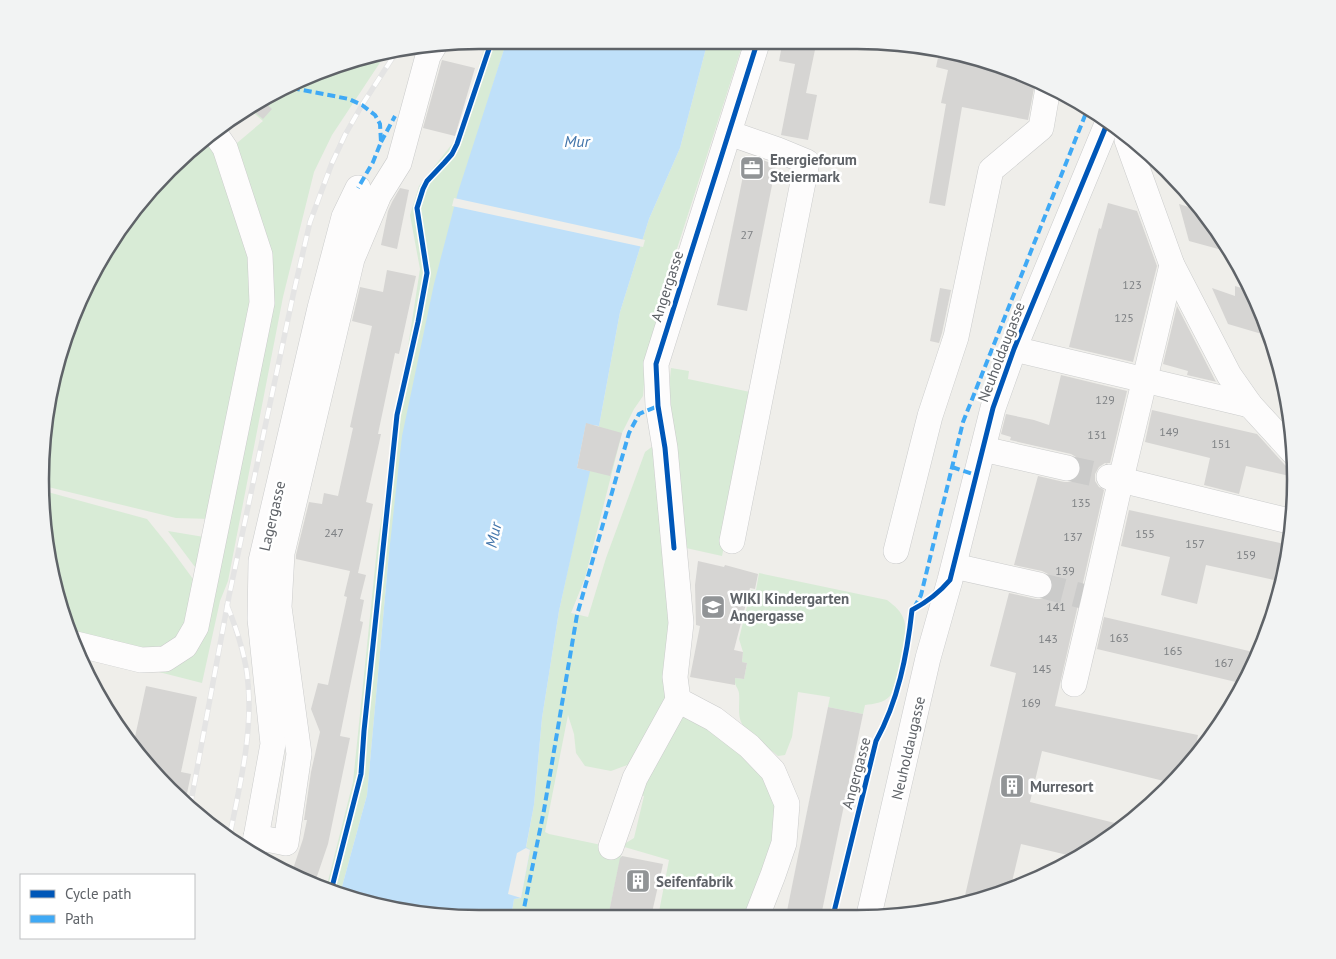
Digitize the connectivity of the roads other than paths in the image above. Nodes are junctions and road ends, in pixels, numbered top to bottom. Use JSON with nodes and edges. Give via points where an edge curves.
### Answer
{"nodes":[{"id":1,"x":755,"y":49,"type":"edge"},
{"id":2,"x":431,"y":51,"type":"edge"},
{"id":3,"x":1047,"y":93,"type":"edge"},
{"id":4,"x":395,"y":116,"type":"dead end"},
{"id":5,"x":1105,"y":128,"type":"edge"},
{"id":6,"x":729,"y":133,"type":"junction"},
{"id":7,"x":218,"y":137,"type":"edge"},
{"id":8,"x":1129,"y":146,"type":"edge"},
{"id":9,"x":358,"y":188,"type":"dead end"},
{"id":10,"x":1172,"y":266,"type":"junction"},
{"id":11,"x":1014,"y":349,"type":"junction"},
{"id":12,"x":1144,"y":380,"type":"junction"},
{"id":13,"x":309,"y":395,"type":"junction"},
{"id":14,"x":1250,"y":405,"type":"junction"},
{"id":15,"x":1285,"y":444,"type":"edge"},
{"id":16,"x":983,"y":449,"type":"junction"},
{"id":17,"x":1067,"y":468,"type":"tunnel mouth"},
{"id":18,"x":1115,"y":478,"type":"junction"},
{"id":19,"x":1285,"y":520,"type":"edge"},
{"id":20,"x":732,"y":541,"type":"dead end"},
{"id":21,"x":896,"y":551,"type":"dead end"},
{"id":22,"x":954,"y":566,"type":"junction"},
{"id":23,"x":1039,"y":586,"type":"tunnel mouth"},
{"id":24,"x":83,"y":646,"type":"edge"},
{"id":25,"x":1074,"y":684,"type":"dead end"},
{"id":26,"x":678,"y":700,"type":"junction"},
{"id":27,"x":254,"y":845,"type":"edge"},
{"id":28,"x":612,"y":847,"type":"dead end"},
{"id":29,"x":759,"y":910,"type":"edge"},
{"id":30,"x":870,"y":910,"type":"edge"}],
"edges":[{"from":1,"to":6,"type":"street","name":"Angergasse"},
{"from":2,"to":4,"type":"street"},
{"from":2,"to":13,"type":"street","via":[[399,163],[379,195],[352,259]]},
{"from":3,"to":21,"type":"street","via":[[1041,128],[991,170],[956,337],[930,416]]},
{"from":5,"to":11,"type":"street","name":"Neuholdaugasse"},
{"from":6,"to":20,"type":"street","via":[[807,162]]},
{"from":6,"to":26,"type":"street","name":"Angergasse","via":[[656,364],[681,624],[675,676]]},
{"from":7,"to":24,"type":"street","via":[[225,148],[260,255],[262,303],[196,627],[185,646],[165,659],[141,660]]},
{"from":8,"to":10,"type":"street"},
{"from":9,"to":13,"type":"street","name":"Lagergasse","via":[[344,217],[320,308]]},
{"from":10,"to":12,"type":"street"},
{"from":10,"to":14,"type":"street","via":[[1229,375]]},
{"from":11,"to":12,"type":"street","name":"Neuholdaugasse"},
{"from":11,"to":16,"type":"street","name":"Neuholdaugasse","via":[[993,408]]},
{"from":12,"to":14,"type":"street","name":"Neuholdaugasse"},
{"from":12,"to":18,"type":"street"},
{"from":13,"to":27,"type":"street","name":"Lagergasse","via":[[261,562],[260,619],[273,744]]},
{"from":14,"to":15,"type":"street"},
{"from":16,"to":17,"type":"street"},
{"from":16,"to":22,"type":"street","name":"Neuholdaugasse"},
{"from":18,"to":19,"type":"street"},
{"from":18,"to":25,"type":"street","via":[[1094,599]]},
{"from":22,"to":23,"type":"street"},
{"from":22,"to":30,"type":"street","name":"Neuholdaugasse","via":[[928,658]]},
{"from":26,"to":28,"type":"street","via":[[635,778]]},
{"from":26,"to":29,"type":"street","via":[[714,719],[749,746],[774,771],[787,804],[784,843]]}]}
